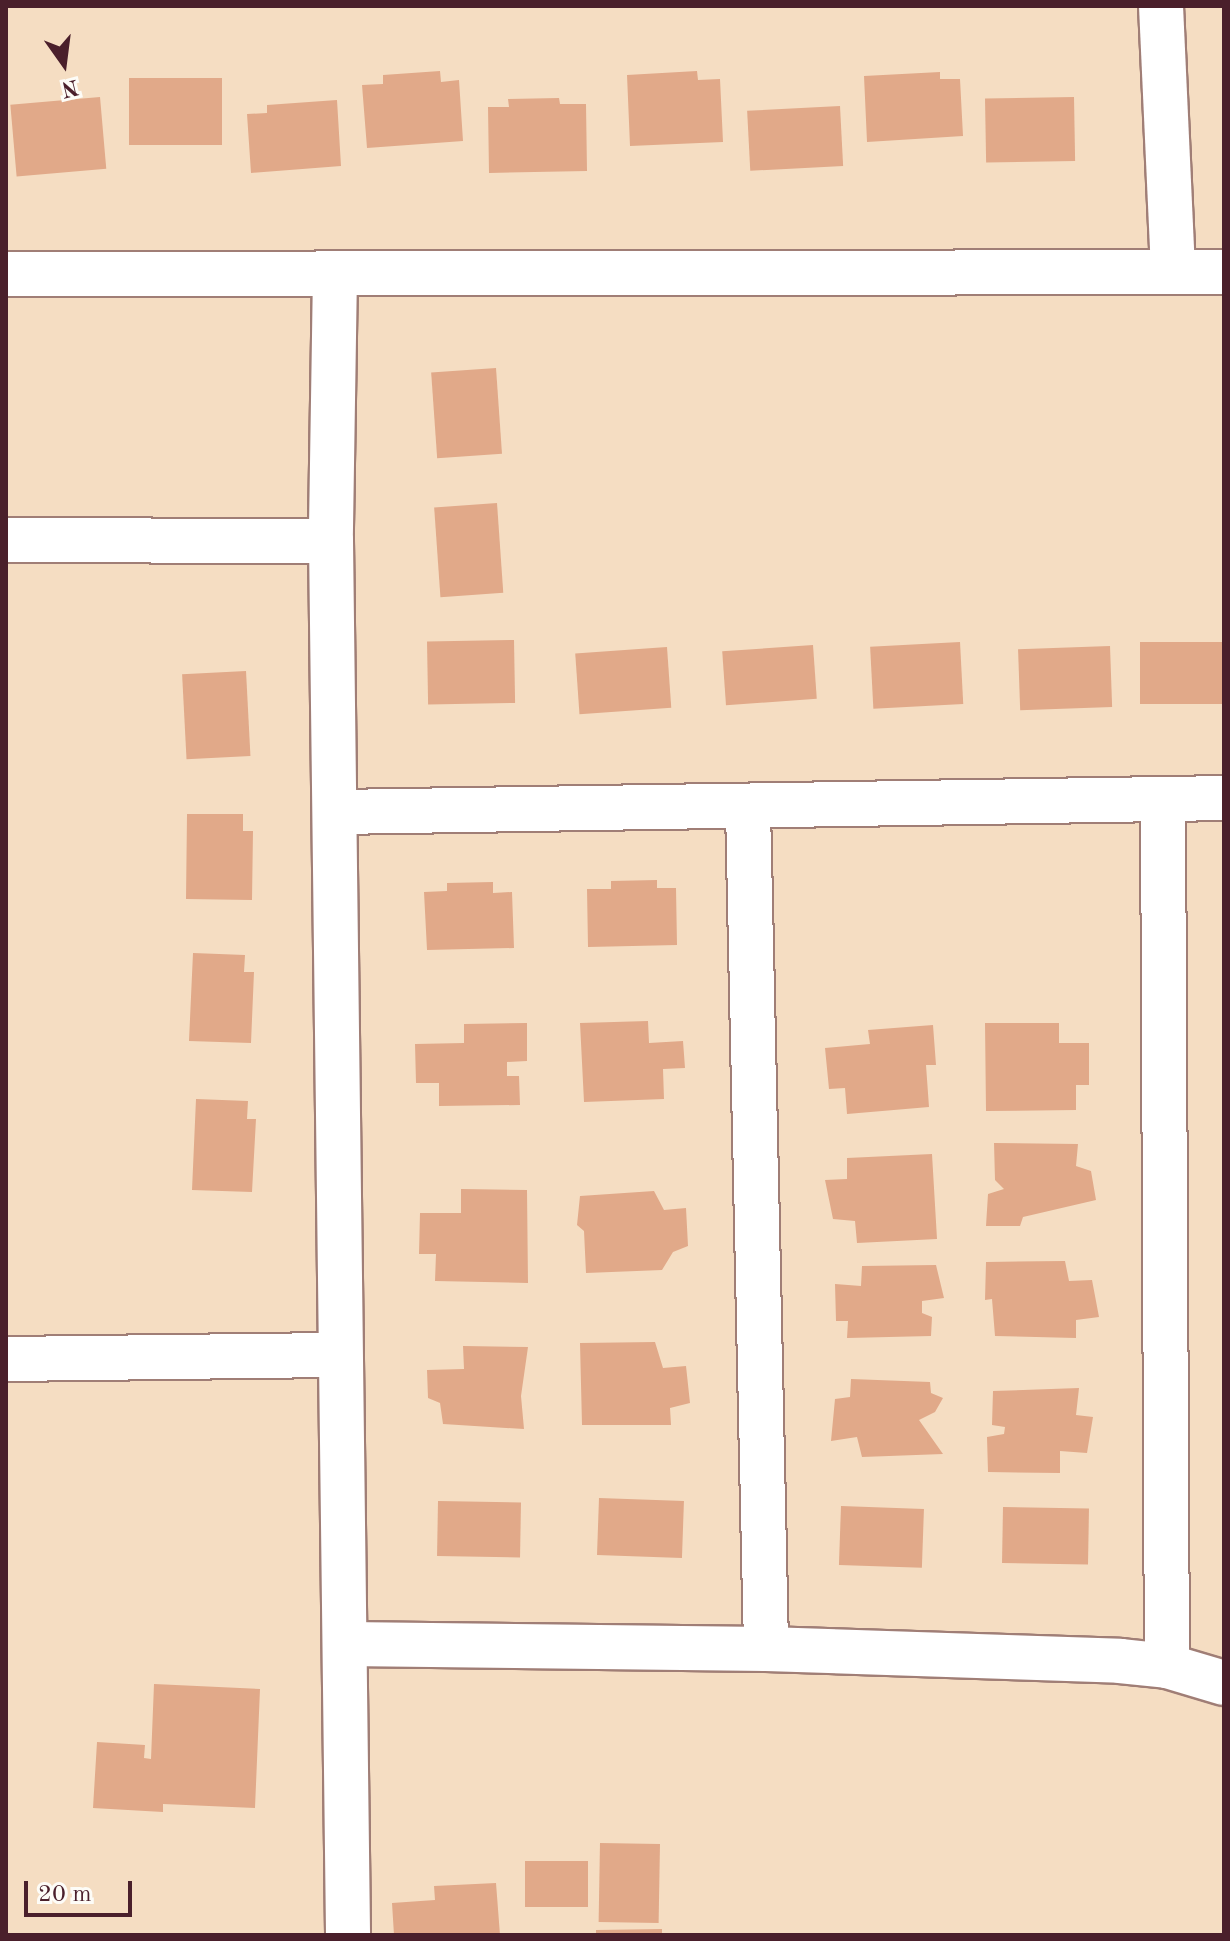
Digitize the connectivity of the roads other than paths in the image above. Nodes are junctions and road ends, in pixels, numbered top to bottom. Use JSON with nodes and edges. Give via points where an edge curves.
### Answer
{"nodes":[{"id":1,"x":1161,"y":6,"type":"edge"},
{"id":2,"x":1173,"y":271,"type":"junction"},
{"id":3,"x":1224,"y":272,"type":"edge"},
{"id":4,"x":335,"y":273,"type":"junction"},
{"id":5,"x":6,"y":274,"type":"edge"},
{"id":6,"x":6,"y":540,"type":"edge"},
{"id":7,"x":331,"y":541,"type":"junction"},
{"id":8,"x":1224,"y":798,"type":"edge"},
{"id":9,"x":1163,"y":800,"type":"junction"},
{"id":10,"x":748,"y":808,"type":"junction"},
{"id":11,"x":337,"y":812,"type":"junction"},
{"id":12,"x":340,"y":1355,"type":"junction"},
{"id":13,"x":6,"y":1359,"type":"edge"},
{"id":14,"x":347,"y":1644,"type":"junction"},
{"id":15,"x":766,"y":1649,"type":"junction"},
{"id":16,"x":1167,"y":1666,"type":"junction"},
{"id":17,"x":1224,"y":1683,"type":"edge"},
{"id":18,"x":348,"y":1935,"type":"edge"}],
"edges":[{"from":1,"to":2,"type":"street"},
{"from":2,"to":3,"type":"street"},
{"from":2,"to":4,"type":"street"},
{"from":4,"to":5,"type":"street"},
{"from":4,"to":7,"type":"street"},
{"from":6,"to":7,"type":"street"},
{"from":7,"to":11,"type":"street"},
{"from":8,"to":9,"type":"street"},
{"from":9,"to":10,"type":"street"},
{"from":9,"to":16,"type":"street"},
{"from":10,"to":11,"type":"street"},
{"from":10,"to":15,"type":"street"},
{"from":11,"to":12,"type":"street"},
{"from":12,"to":13,"type":"street"},
{"from":12,"to":14,"type":"street"},
{"from":14,"to":15,"type":"street"},
{"from":14,"to":18,"type":"street"},
{"from":15,"to":16,"type":"street"},
{"from":16,"to":17,"type":"street"}]}
